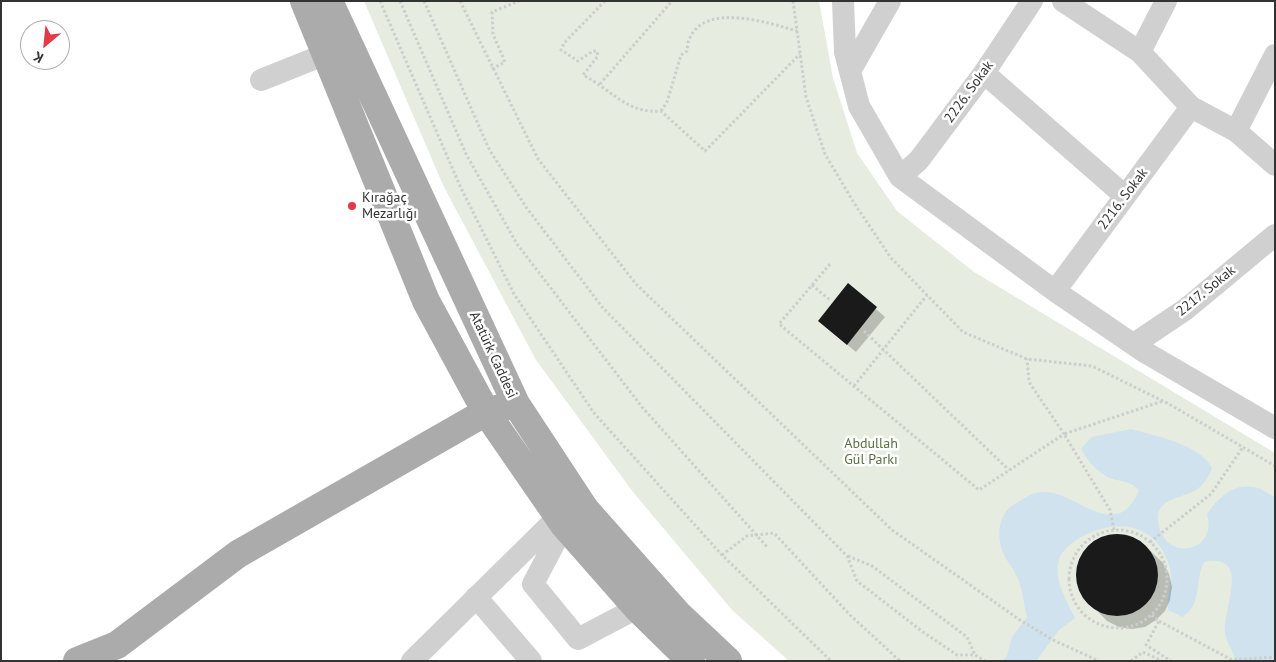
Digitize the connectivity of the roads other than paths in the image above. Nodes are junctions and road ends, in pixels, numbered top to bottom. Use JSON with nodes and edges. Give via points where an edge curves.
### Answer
{"nodes":[{"id":1,"x":304,"y":1,"type":"edge"},
{"id":2,"x":329,"y":1,"type":"edge"},
{"id":3,"x":843,"y":1,"type":"edge"},
{"id":4,"x":890,"y":1,"type":"edge"},
{"id":5,"x":1032,"y":1,"type":"edge"},
{"id":6,"x":1063,"y":1,"type":"edge"},
{"id":7,"x":1166,"y":1,"type":"edge"},
{"id":8,"x":337,"y":49,"type":"junction"},
{"id":9,"x":1140,"y":52,"type":"junction"},
{"id":10,"x":1275,"y":56,"type":"edge"},
{"id":11,"x":850,"y":71,"type":"junction"},
{"id":12,"x":984,"y":73,"type":"junction"},
{"id":13,"x":261,"y":80,"type":"dead end"},
{"id":14,"x":1191,"y":108,"type":"junction"},
{"id":15,"x":1236,"y":131,"type":"junction"},
{"id":16,"x":1275,"y":165,"type":"edge"},
{"id":17,"x":900,"y":177,"type":"junction"},
{"id":18,"x":1125,"y":196,"type":"junction"},
{"id":19,"x":1275,"y":235,"type":"edge"},
{"id":20,"x":1055,"y":291,"type":"junction"},
{"id":21,"x":1134,"y":344,"type":"junction"},
{"id":22,"x":516,"y":404,"type":"junction"},
{"id":23,"x":486,"y":412,"type":"junction"},
{"id":24,"x":1275,"y":428,"type":"edge"},
{"id":25,"x":562,"y":520,"type":"junction"},
{"id":26,"x":476,"y":597,"type":"junction"},
{"id":27,"x":637,"y":608,"type":"junction"},
{"id":28,"x":79,"y":660,"type":"edge"},
{"id":29,"x":412,"y":661,"type":"edge"},
{"id":30,"x":531,"y":661,"type":"edge"},
{"id":31,"x":691,"y":661,"type":"edge"},
{"id":32,"x":728,"y":661,"type":"edge"}],
"edges":[{"from":1,"to":8,"type":"main road"},
{"from":2,"to":8,"type":"main road","name":"Atatürk Caddesi"},
{"from":3,"to":11,"type":"street","via":[[845,52]]},
{"from":4,"to":11,"type":"street"},
{"from":5,"to":12,"type":"street","name":"2226. Sokak"},
{"from":6,"to":9,"type":"street"},
{"from":7,"to":9,"type":"street"},
{"from":8,"to":13,"type":"street"},
{"from":8,"to":22,"type":"main road","name":"Atatürk Caddesi"},
{"from":8,"to":23,"type":"main road","via":[[426,301]]},
{"from":9,"to":14,"type":"street"},
{"from":10,"to":15,"type":"street"},
{"from":11,"to":17,"type":"street","via":[[859,106]]},
{"from":12,"to":17,"type":"street","name":"2226. Sokak","via":[[920,160]]},
{"from":12,"to":18,"type":"street"},
{"from":14,"to":15,"type":"street"},
{"from":14,"to":18,"type":"street","name":"2216. Sokak"},
{"from":15,"to":16,"type":"street"},
{"from":17,"to":20,"type":"street"},
{"from":18,"to":20,"type":"street","name":"2216. Sokak"},
{"from":19,"to":21,"type":"street","name":"2217. Sokak","via":[[1186,309]]},
{"from":20,"to":21,"type":"street"},
{"from":21,"to":24,"type":"street"},
{"from":22,"to":23,"type":"main road"},
{"from":22,"to":32,"type":"main road","name":"Atatürk Caddesi","via":[[585,509],[679,615]]},
{"from":23,"to":25,"type":"main road"},
{"from":23,"to":28,"type":"main road","via":[[238,554],[117,645]]},
{"from":25,"to":26,"type":"street"},
{"from":25,"to":27,"type":"main road"},
{"from":25,"to":27,"type":"street","via":[[533,584],[578,639]]},
{"from":26,"to":29,"type":"street"},
{"from":26,"to":30,"type":"street"},
{"from":27,"to":31,"type":"main road"}]}
